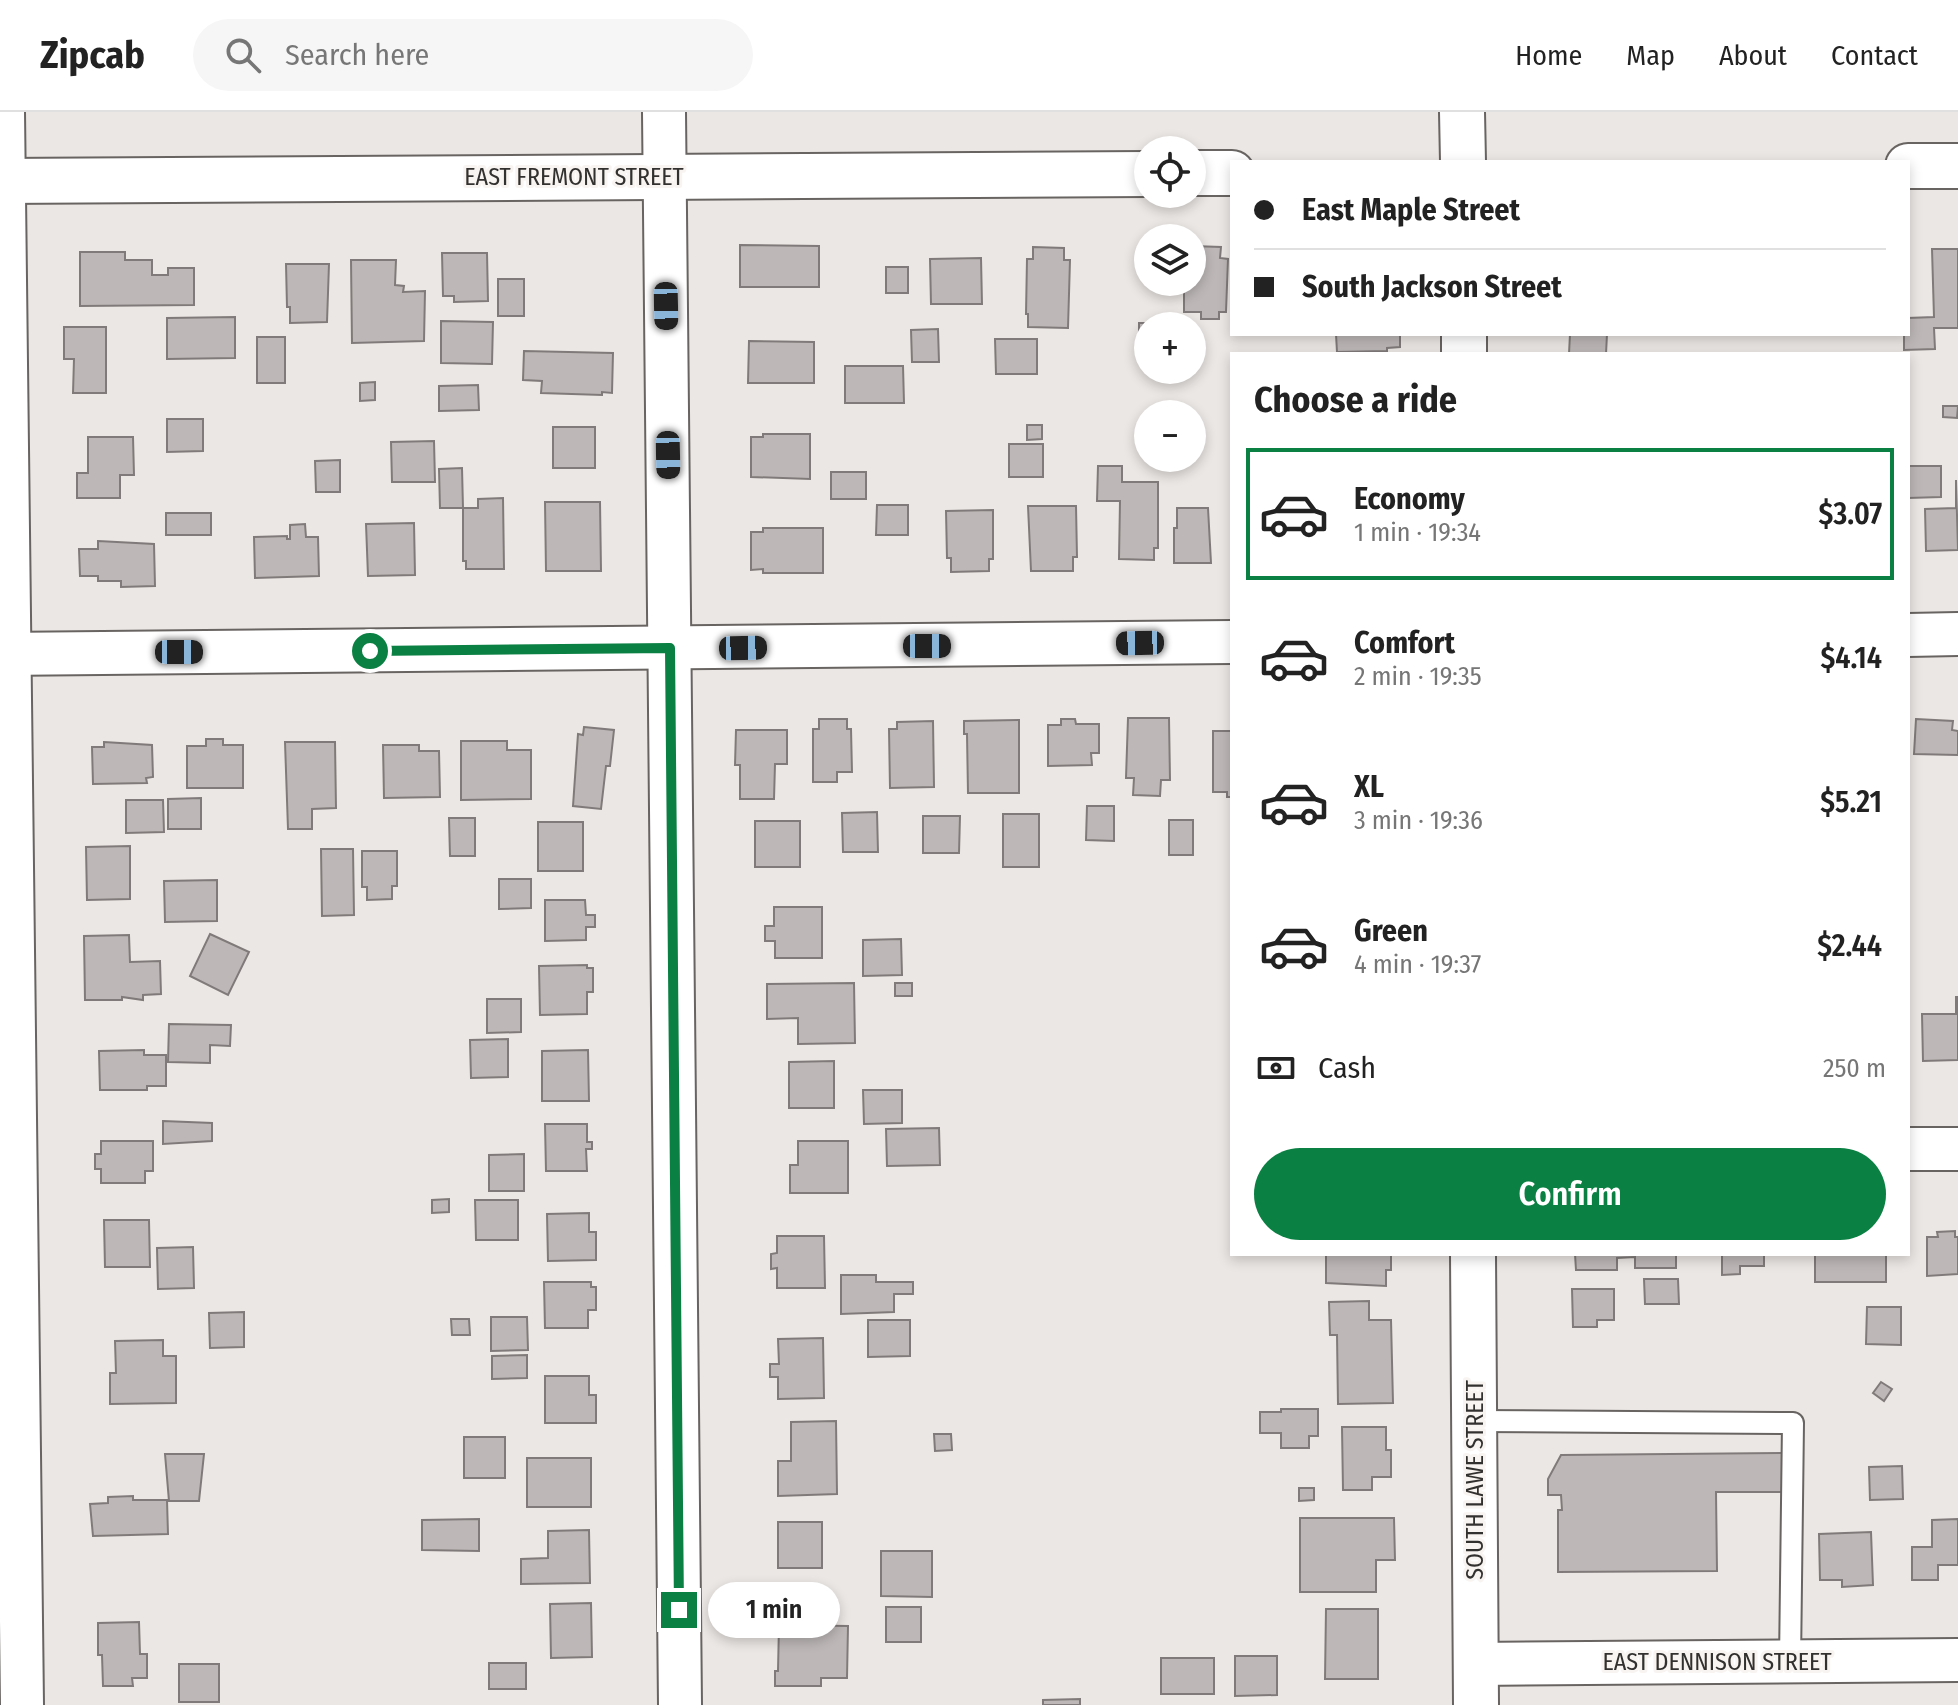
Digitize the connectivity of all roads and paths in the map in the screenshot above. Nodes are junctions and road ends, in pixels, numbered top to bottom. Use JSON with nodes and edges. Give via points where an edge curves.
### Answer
{"nodes":[{"id":1,"x":3,"y":112,"type":"edge"},
{"id":2,"x":664,"y":112,"type":"edge"},
{"id":3,"x":1462,"y":112,"type":"edge"},
{"id":4,"x":1463,"y":160,"type":"edge"},
{"id":5,"x":1910,"y":166,"type":"edge"},
{"id":6,"x":1958,"y":166,"type":"edge"},
{"id":7,"x":1206,"y":173,"type":"edge"},
{"id":8,"x":1230,"y":173,"type":"edge"},
{"id":9,"x":1134,"y":174,"type":"edge"},
{"id":10,"x":665,"y":176,"type":"junction"},
{"id":11,"x":2,"y":181,"type":"edge"},
{"id":12,"x":1958,"y":634,"type":"edge"},
{"id":13,"x":1910,"y":635,"type":"edge"},
{"id":14,"x":1230,"y":642,"type":"edge"},
{"id":15,"x":670,"y":648,"type":"junction"},
{"id":16,"x":4,"y":654,"type":"edge"},
{"id":17,"x":1910,"y":1149,"type":"edge"},
{"id":18,"x":1958,"y":1149,"type":"edge"},
{"id":19,"x":1473,"y":1256,"type":"edge"},
{"id":20,"x":1474,"y":1421,"type":"junction"},
{"id":21,"x":1958,"y":1660,"type":"edge"},
{"id":22,"x":1790,"y":1662,"type":"junction"},
{"id":23,"x":1475,"y":1684,"type":"edge"},
{"id":24,"x":22,"y":1705,"type":"edge"},
{"id":25,"x":680,"y":1705,"type":"edge"}],
"edges":[{"from":1,"to":11,"type":"street"},
{"from":2,"to":10,"type":"street"},
{"from":3,"to":4,"type":"street"},
{"from":5,"to":6,"type":"street"},
{"from":7,"to":8,"type":"street"},
{"from":9,"to":10,"type":"street","name":"EAST FREMONT STREET"},
{"from":10,"to":11,"type":"street","name":"EAST FREMONT STREET"},
{"from":10,"to":15,"type":"street"},
{"from":11,"to":16,"type":"street"},
{"from":12,"to":13,"type":"street"},
{"from":14,"to":15,"type":"street"},
{"from":15,"to":16,"type":"street"},
{"from":15,"to":25,"type":"street"},
{"from":16,"to":24,"type":"street"},
{"from":17,"to":18,"type":"street"},
{"from":19,"to":20,"type":"street","name":"SOUTH LAWE STREET"},
{"from":20,"to":22,"type":"lane","via":[[1793,1423]]},
{"from":20,"to":23,"type":"street","name":"SOUTH LAWE STREET"},
{"from":21,"to":22,"type":"street","name":"EAST DENNISON STREET"},
{"from":22,"to":23,"type":"street","name":"EAST DENNISON STREET"}]}
